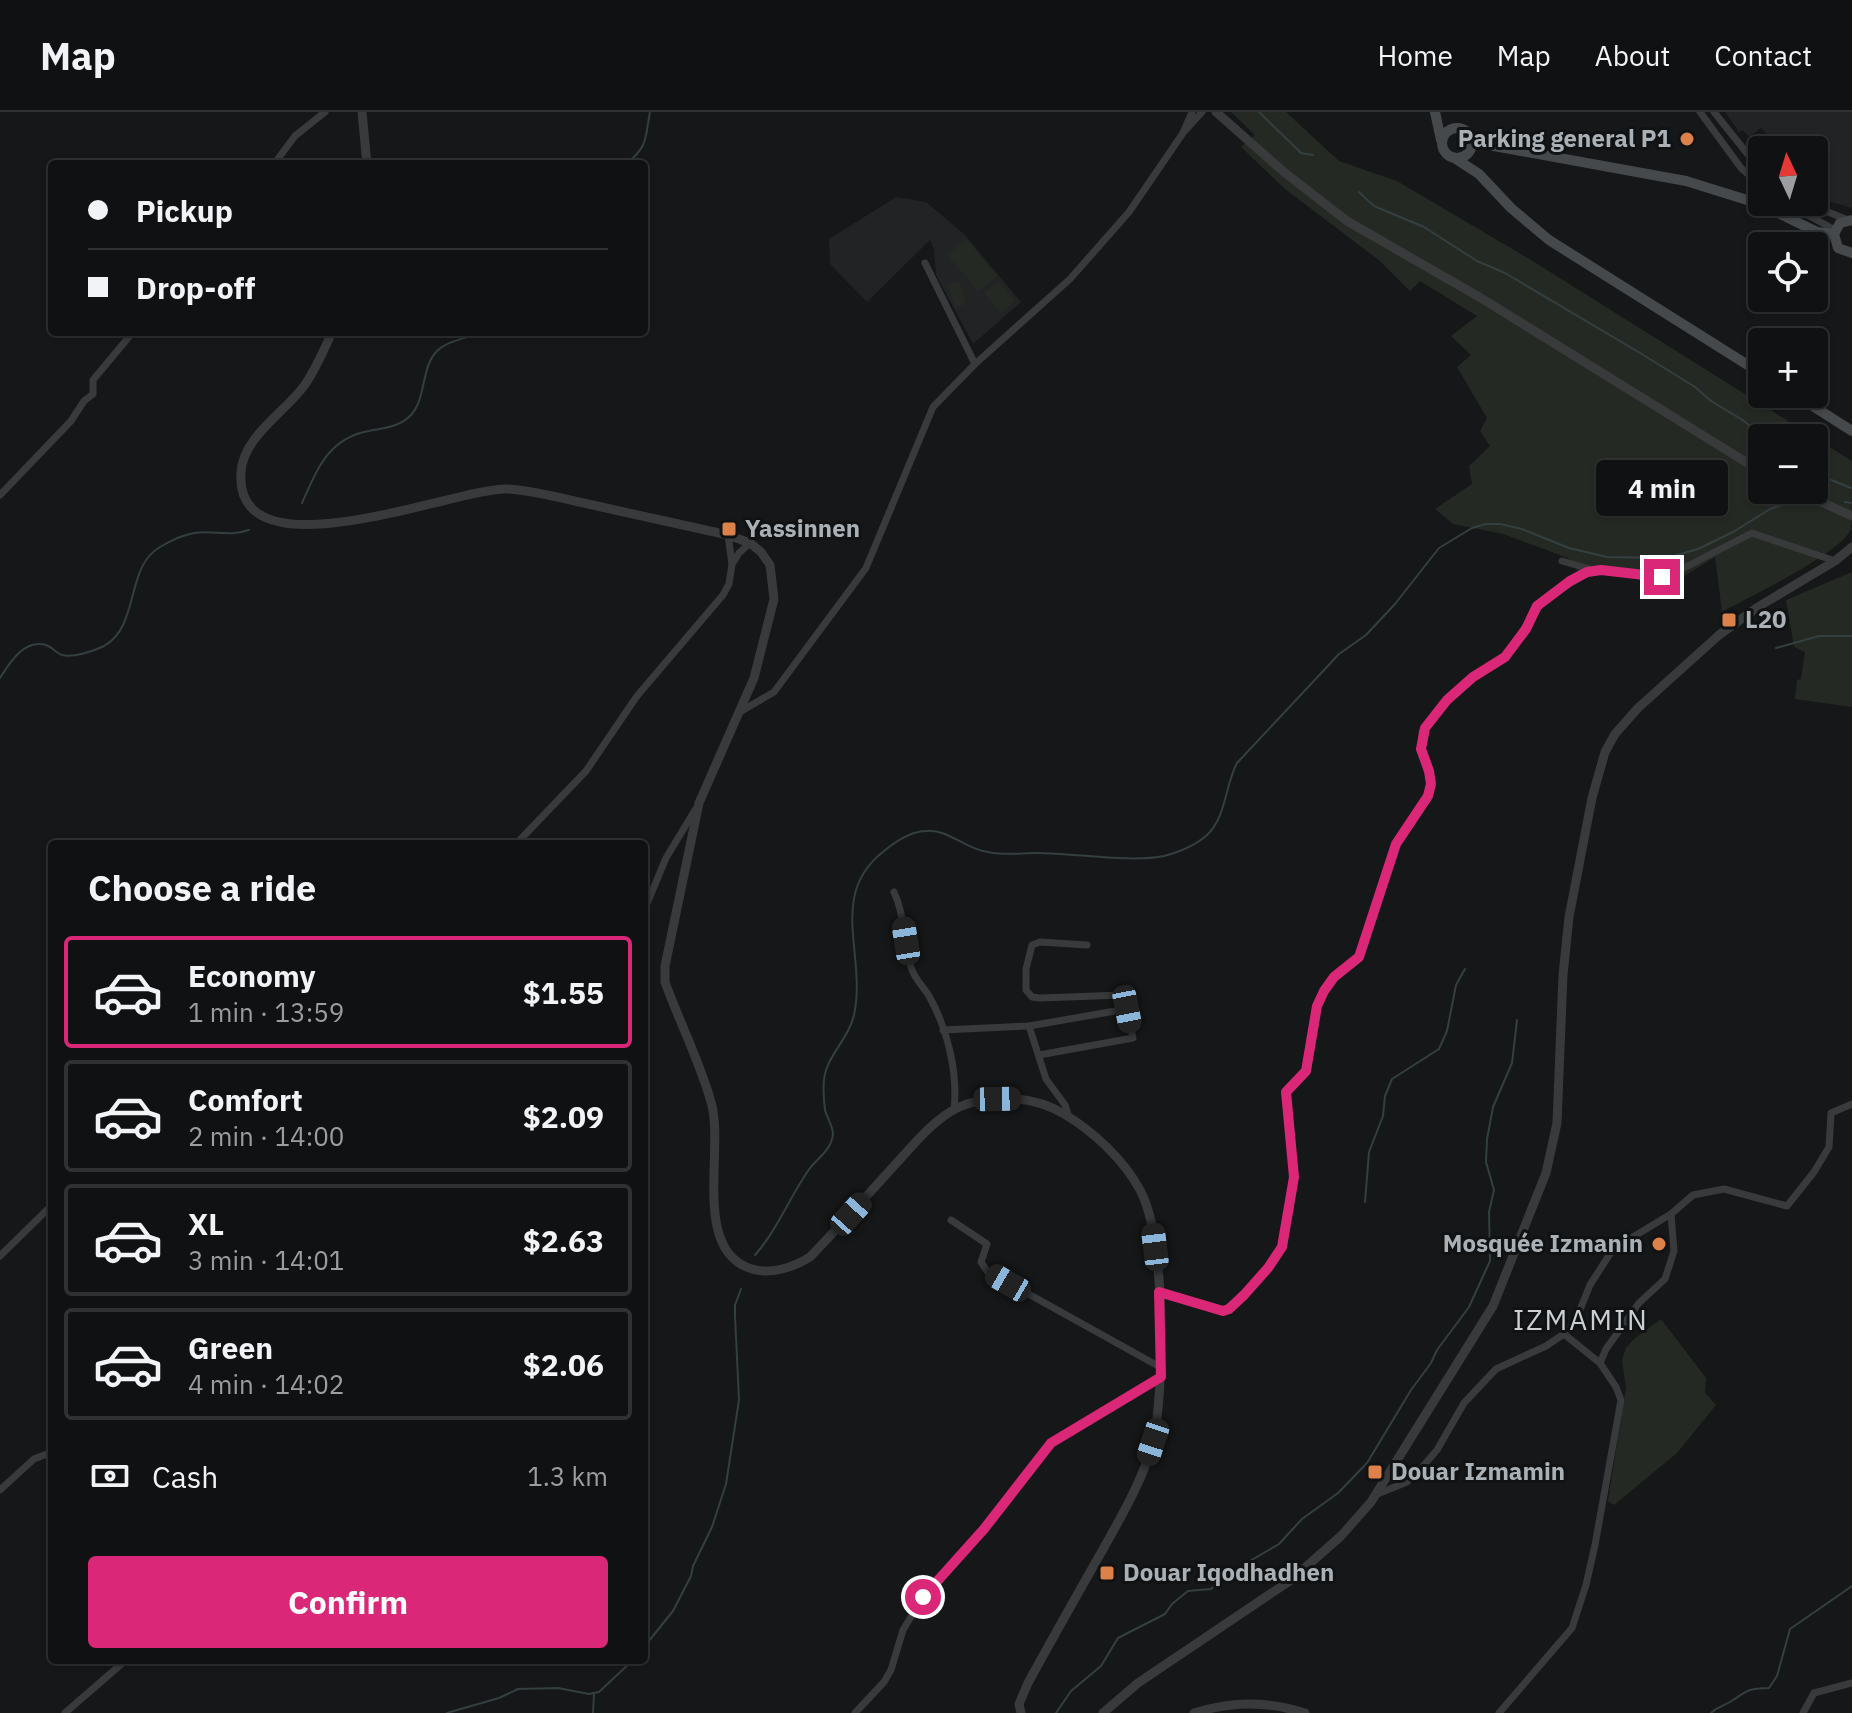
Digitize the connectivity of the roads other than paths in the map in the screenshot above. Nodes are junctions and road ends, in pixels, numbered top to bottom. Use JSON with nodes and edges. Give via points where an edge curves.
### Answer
{"nodes":[{"id":1,"x":325,"y":112,"type":"edge"},
{"id":2,"x":362,"y":112,"type":"edge"},
{"id":3,"x":1192,"y":112,"type":"edge"},
{"id":4,"x":1202,"y":112,"type":"edge"},
{"id":5,"x":1216,"y":112,"type":"edge"},
{"id":6,"x":1435,"y":112,"type":"edge"},
{"id":7,"x":1700,"y":112,"type":"edge"},
{"id":8,"x":1714,"y":112,"type":"edge"},
{"id":9,"x":1458,"y":128,"type":"junction"},
{"id":10,"x":1183,"y":133,"type":"junction"},
{"id":11,"x":1471,"y":137,"type":"junction"},
{"id":12,"x":1733,"y":138,"type":"junction"},
{"id":13,"x":1441,"y":140,"type":"junction"},
{"id":14,"x":1724,"y":145,"type":"junction"},
{"id":15,"x":1494,"y":146,"type":"junction"},
{"id":16,"x":1470,"y":151,"type":"junction"},
{"id":17,"x":1748,"y":156,"type":"edge"},
{"id":18,"x":1456,"y":159,"type":"junction"},
{"id":19,"x":277,"y":160,"type":"edge"},
{"id":20,"x":367,"y":160,"type":"edge"},
{"id":21,"x":1479,"y":174,"type":"junction"},
{"id":22,"x":1748,"y":175,"type":"edge"},
{"id":23,"x":1828,"y":212,"type":"edge"},
{"id":24,"x":1807,"y":216,"type":"edge"},
{"id":25,"x":1850,"y":220,"type":"edge"},
{"id":26,"x":1812,"y":230,"type":"junction"},
{"id":27,"x":1834,"y":232,"type":"junction"},
{"id":28,"x":1838,"y":248,"type":"junction"},
{"id":29,"x":1852,"y":253,"type":"edge"},
{"id":30,"x":925,"y":263,"type":"dead end"},
{"id":31,"x":130,"y":336,"type":"edge"},
{"id":32,"x":330,"y":336,"type":"edge"},
{"id":33,"x":975,"y":364,"type":"junction"},
{"id":34,"x":1748,"y":365,"type":"edge"},
{"id":35,"x":1816,"y":408,"type":"edge"},
{"id":36,"x":1852,"y":431,"type":"edge"},
{"id":37,"x":1748,"y":463,"type":"edge"},
{"id":38,"x":0,"y":495,"type":"edge"},
{"id":39,"x":1826,"y":504,"type":"edge"},
{"id":40,"x":1830,"y":506,"type":"junction"},
{"id":41,"x":1852,"y":516,"type":"edge"},
{"id":42,"x":1852,"y":522,"type":"edge"},
{"id":43,"x":728,"y":535,"type":"junction"},
{"id":44,"x":750,"y":543,"type":"junction"},
{"id":45,"x":1852,"y":547,"type":"edge"},
{"id":46,"x":1852,"y":554,"type":"edge"},
{"id":47,"x":1562,"y":561,"type":"dead end"},
{"id":48,"x":1835,"y":561,"type":"junction"},
{"id":49,"x":732,"y":564,"type":"junction"},
{"id":50,"x":1593,"y":570,"type":"junction"},
{"id":51,"x":738,"y":713,"type":"junction"},
{"id":52,"x":699,"y":803,"type":"junction"},
{"id":53,"x":520,"y":840,"type":"edge"},
{"id":54,"x":894,"y":892,"type":"dead end"},
{"id":55,"x":648,"y":901,"type":"edge"},
{"id":56,"x":1087,"y":945,"type":"dead end"},
{"id":57,"x":1127,"y":1009,"type":"junction"},
{"id":58,"x":1029,"y":1026,"type":"junction"},
{"id":59,"x":943,"y":1030,"type":"junction"},
{"id":60,"x":1039,"y":1055,"type":"junction"},
{"id":61,"x":1852,"y":1104,"type":"edge"},
{"id":62,"x":954,"y":1110,"type":"junction"},
{"id":63,"x":1069,"y":1117,"type":"junction"},
{"id":64,"x":48,"y":1209,"type":"edge"},
{"id":65,"x":1671,"y":1214,"type":"junction"},
{"id":66,"x":951,"y":1220,"type":"dead end"},
{"id":67,"x":0,"y":1256,"type":"edge"},
{"id":68,"x":1159,"y":1292,"type":"junction"},
{"id":69,"x":1564,"y":1334,"type":"junction"},
{"id":70,"x":1600,"y":1363,"type":"junction"},
{"id":71,"x":1160,"y":1372,"type":"junction"},
{"id":72,"x":48,"y":1454,"type":"edge"},
{"id":73,"x":0,"y":1490,"type":"edge"},
{"id":74,"x":1375,"y":1495,"type":"junction"},
{"id":75,"x":121,"y":1664,"type":"edge"},
{"id":76,"x":1852,"y":1683,"type":"edge"},
{"id":77,"x":65,"y":1713,"type":"edge"},
{"id":78,"x":855,"y":1713,"type":"edge"},
{"id":79,"x":1021,"y":1713,"type":"edge"},
{"id":80,"x":1103,"y":1713,"type":"edge"},
{"id":81,"x":1194,"y":1713,"type":"edge"},
{"id":82,"x":1305,"y":1713,"type":"edge"},
{"id":83,"x":1499,"y":1713,"type":"edge"},
{"id":84,"x":1803,"y":1713,"type":"edge"}],
"edges":[{"from":1,"to":19,"type":"street","via":[[295,136]]},
{"from":2,"to":20,"type":"street"},
{"from":3,"to":10,"type":"street"},
{"from":4,"to":10,"type":"street"},
{"from":5,"to":37,"type":"street","via":[[1347,221]]},
{"from":6,"to":9,"type":"main road"},
{"from":6,"to":13,"type":"main road"},
{"from":7,"to":14,"type":"street"},
{"from":8,"to":12,"type":"street"},
{"from":9,"to":11,"type":"main road"},
{"from":9,"to":13,"type":"main road"},
{"from":10,"to":33,"type":"street","via":[[1129,212],[1070,279]]},
{"from":11,"to":15,"type":"main road"},
{"from":11,"to":16,"type":"main road"},
{"from":12,"to":14,"type":"street"},
{"from":12,"to":17,"type":"street"},
{"from":13,"to":18,"type":"main road","via":[[1444,152]]},
{"from":14,"to":22,"type":"street"},
{"from":15,"to":16,"type":"main road"},
{"from":15,"to":26,"type":"main road","via":[[1686,181],[1760,204]]},
{"from":16,"to":18,"type":"main road"},
{"from":16,"to":21,"type":"main road"},
{"from":18,"to":21,"type":"main road"},
{"from":21,"to":34,"type":"main road","via":[[1549,240]]},
{"from":23,"to":25,"type":"street"},
{"from":24,"to":27,"type":"street"},
{"from":25,"to":27,"type":"main road"},
{"from":26,"to":27,"type":"main road"},
{"from":26,"to":28,"type":"main road"},
{"from":27,"to":28,"type":"main road"},
{"from":28,"to":29,"type":"main road"},
{"from":30,"to":33,"type":"street"},
{"from":31,"to":38,"type":"street","via":[[93,380],[93,394],[71,421]]},
{"from":32,"to":43,"type":"street","via":[[303,387],[246,454],[242,487],[263,518],[294,524],[348,521],[503,489]]},
{"from":33,"to":51,"type":"street","via":[[933,407],[866,568],[774,692]]},
{"from":35,"to":36,"type":"main road"},
{"from":39,"to":40,"type":"street"},
{"from":40,"to":41,"type":"street"},
{"from":40,"to":42,"type":"street"},
{"from":43,"to":44,"type":"street"},
{"from":43,"to":49,"type":"street"},
{"from":44,"to":49,"type":"street"},
{"from":44,"to":51,"type":"street","via":[[770,565],[774,599],[761,659]]},
{"from":45,"to":48,"type":"street"},
{"from":46,"to":48,"type":"street"},
{"from":47,"to":50,"type":"street"},
{"from":48,"to":50,"type":"street","via":[[1752,533],[1668,576]]},
{"from":48,"to":74,"type":"street","via":[[1719,635],[1638,708],[1605,752],[1569,917],[1557,1123],[1546,1173],[1493,1306]]},
{"from":49,"to":53,"type":"street","via":[[723,595],[637,696],[586,771]]},
{"from":50,"to":68,"type":"street","via":[[1544,599],[1505,657],[1447,700],[1422,732],[1431,784],[1428,796],[1396,844],[1359,957],[1324,991],[1306,1071],[1286,1092],[1294,1177],[1277,1256],[1223,1311]]},
{"from":51,"to":52,"type":"street"},
{"from":52,"to":55,"type":"street"},
{"from":52,"to":62,"type":"street","via":[[665,982],[712,1102],[715,1208],[721,1244],[731,1257],[758,1271],[796,1266],[810,1257],[925,1132]]},
{"from":54,"to":59,"type":"street","via":[[911,969]]},
{"from":56,"to":57,"type":"street","via":[[1032,945],[1026,990],[1040,998],[1122,995]]},
{"from":57,"to":58,"type":"street"},
{"from":57,"to":60,"type":"street","via":[[1133,1038]]},
{"from":58,"to":59,"type":"street"},
{"from":58,"to":60,"type":"street"},
{"from":59,"to":62,"type":"street","via":[[956,1086]]},
{"from":60,"to":63,"type":"street","via":[[1046,1079]]},
{"from":61,"to":65,"type":"street","via":[[1831,1113],[1829,1147],[1787,1206],[1724,1189],[1693,1195]]},
{"from":62,"to":63,"type":"street","via":[[978,1101],[1014,1099],[1052,1107]]},
{"from":63,"to":68,"type":"street","via":[[1104,1146],[1141,1191],[1152,1225]]},
{"from":64,"to":67,"type":"street"},
{"from":65,"to":69,"type":"street","via":[[1613,1249]]},
{"from":65,"to":70,"type":"street","via":[[1674,1251],[1665,1279],[1639,1303]]},
{"from":66,"to":71,"type":"street","via":[[987,1244],[983,1268]]},
{"from":68,"to":71,"type":"street"},
{"from":69,"to":70,"type":"street"},
{"from":69,"to":74,"type":"street","via":[[1496,1369],[1464,1403],[1418,1472]]},
{"from":70,"to":83,"type":"street","via":[[1621,1400],[1586,1585],[1572,1628]]},
{"from":71,"to":78,"type":"street","via":[[1051,1443],[923,1597],[903,1630],[884,1682]]},
{"from":71,"to":79,"type":"street","via":[[1153,1442],[1137,1485],[1028,1683]]},
{"from":72,"to":73,"type":"street","via":[[34,1459]]},
{"from":74,"to":80,"type":"street","via":[[1341,1536],[1291,1580],[1138,1683]]},
{"from":75,"to":77,"type":"street"},
{"from":76,"to":84,"type":"street","via":[[1814,1693]]},
{"from":81,"to":82,"type":"street","via":[[1246,1702]]}]}
